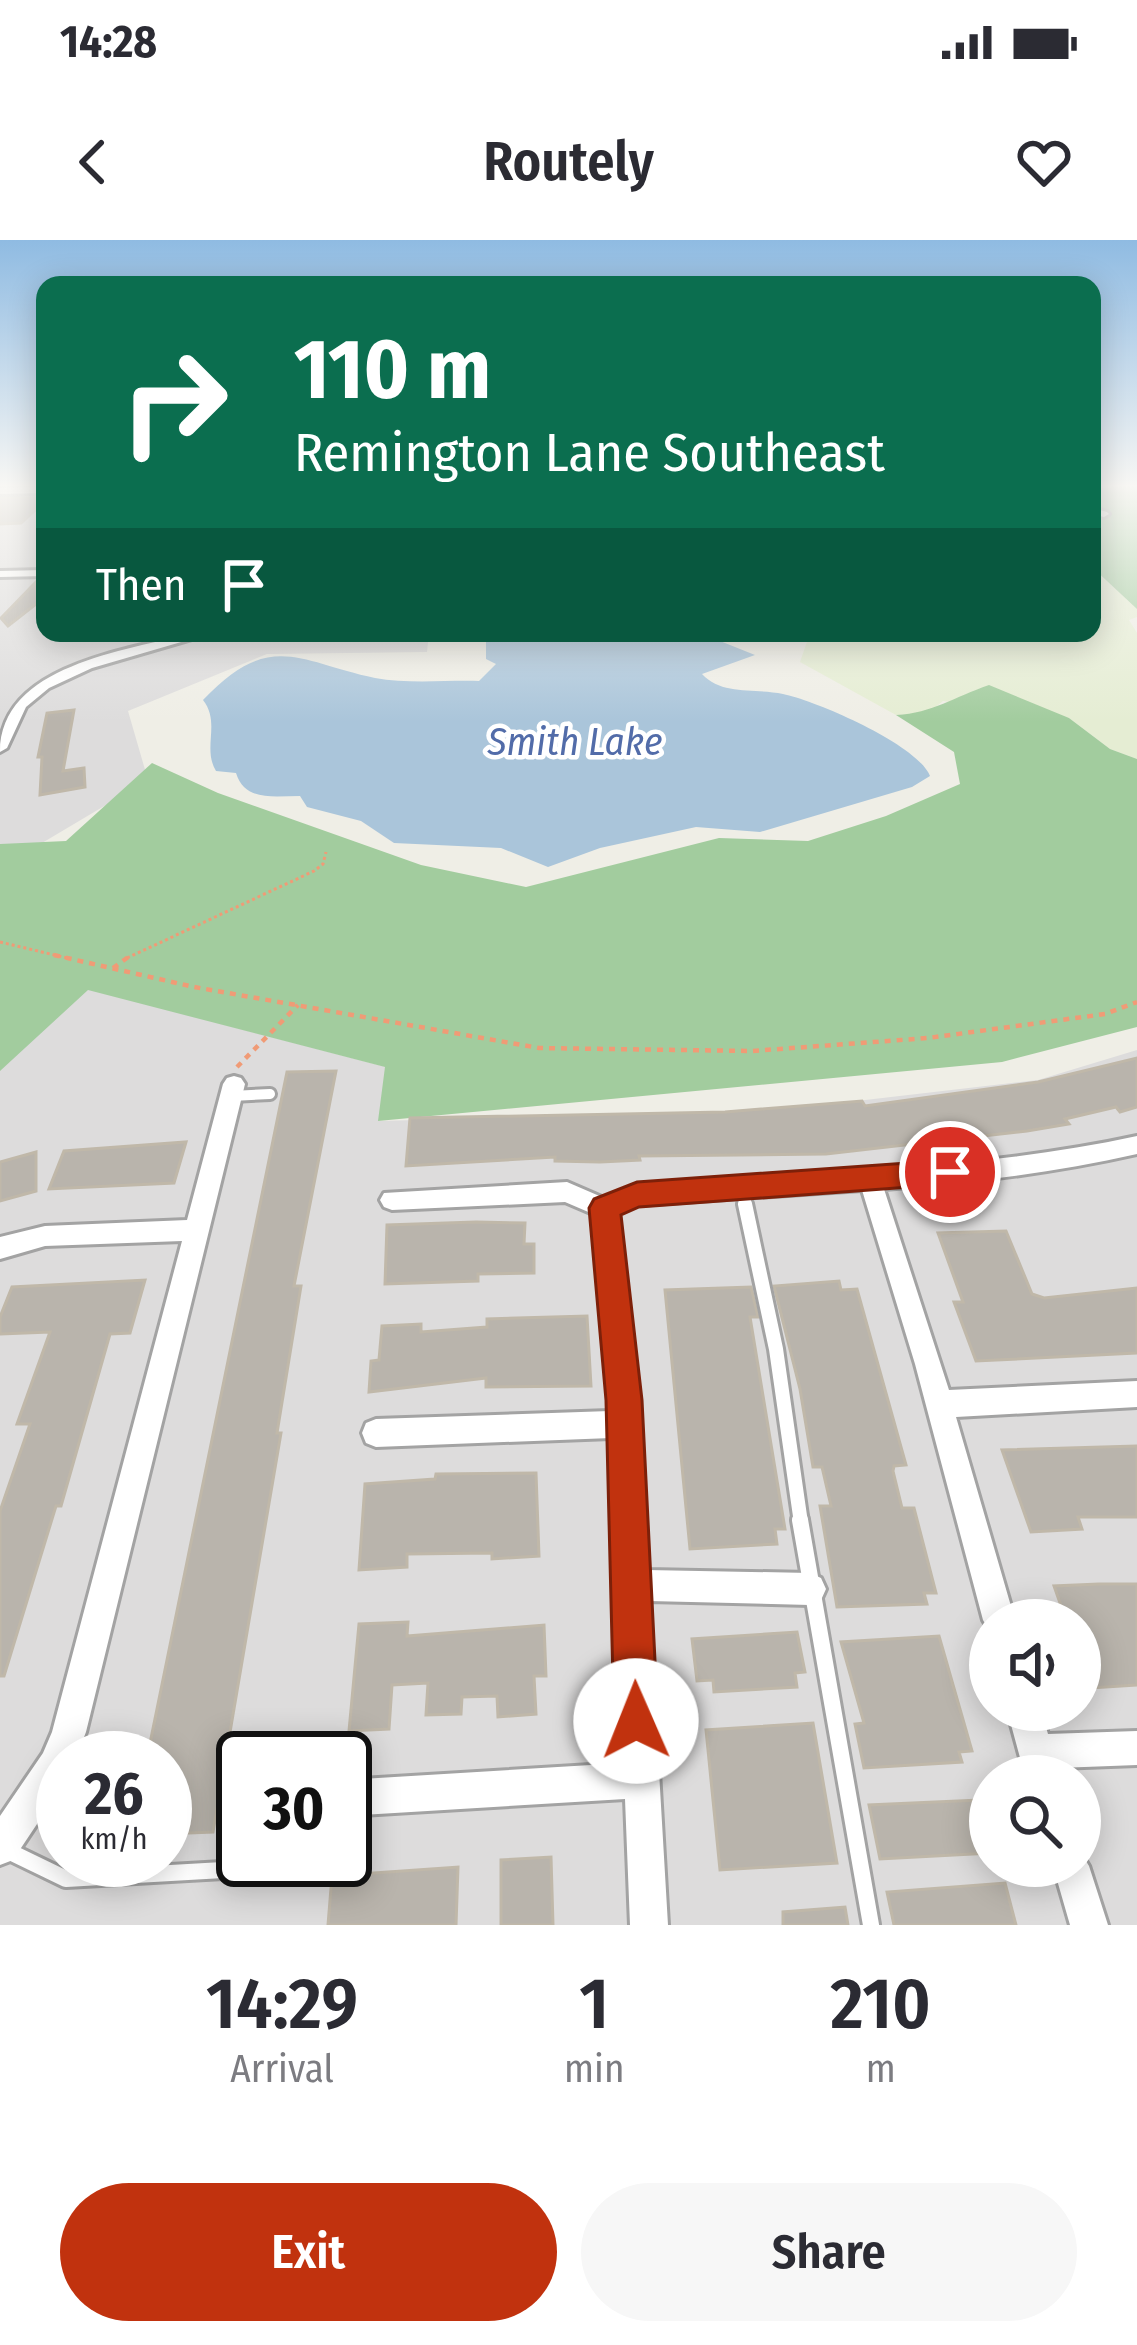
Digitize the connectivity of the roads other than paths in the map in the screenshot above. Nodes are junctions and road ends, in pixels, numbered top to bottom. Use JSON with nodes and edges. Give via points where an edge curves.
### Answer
{"nodes":[{"id":1,"x":36,"y":573,"type":"edge"},
{"id":2,"x":6,"y":574,"type":"edge"},
{"id":3,"x":0,"y":588,"type":"edge"},
{"id":4,"x":174,"y":642,"type":"edge"},
{"id":5,"x":0,"y":748,"type":"edge"},
{"id":6,"x":233,"y":1082,"type":"joint"},
{"id":7,"x":270,"y":1094,"type":"dead end"},
{"id":8,"x":1137,"y":1144,"type":"edge"},
{"id":9,"x":870,"y":1180,"type":"junction"},
{"id":10,"x":742,"y":1190,"type":"junction"},
{"id":11,"x":392,"y":1200,"type":"dead end"},
{"id":12,"x":604,"y":1208,"type":"junction"},
{"id":13,"x":196,"y":1230,"type":"junction"},
{"id":14,"x":0,"y":1248,"type":"edge"},
{"id":15,"x":1137,"y":1394,"type":"edge"},
{"id":16,"x":939,"y":1404,"type":"junction"},
{"id":17,"x":625,"y":1424,"type":"junction"},
{"id":18,"x":376,"y":1433,"type":"dead end"},
{"id":19,"x":632,"y":1585,"type":"junction"},
{"id":20,"x":810,"y":1588,"type":"junction"},
{"id":21,"x":993,"y":1599,"type":"edge"},
{"id":22,"x":1137,"y":1748,"type":"edge"},
{"id":23,"x":1095,"y":1755,"type":"edge"},
{"id":24,"x":641,"y":1780,"type":"junction"},
{"id":25,"x":372,"y":1796,"type":"edge"},
{"id":26,"x":0,"y":1847,"type":"edge"},
{"id":27,"x":216,"y":1870,"type":"edge"},
{"id":28,"x":1077,"y":1887,"type":"edge"},
{"id":29,"x":650,"y":1925,"type":"edge"},
{"id":30,"x":871,"y":1925,"type":"edge"},
{"id":31,"x":1089,"y":1925,"type":"edge"}],
"edges":[{"from":1,"to":2,"type":"street"},
{"from":2,"to":3,"type":"street"},
{"from":4,"to":5,"type":"street","via":[[96,664],[28,697]]},
{"from":6,"to":7,"type":"lane"},
{"from":6,"to":13,"type":"street"},
{"from":8,"to":9,"type":"street","via":[[1080,1160]]},
{"from":9,"to":10,"type":"street"},
{"from":9,"to":16,"type":"street"},
{"from":10,"to":12,"type":"street","via":[[637,1195]]},
{"from":10,"to":20,"type":"lane","via":[[776,1349]]},
{"from":11,"to":12,"type":"street","via":[[567,1192]]},
{"from":12,"to":17,"type":"street"},
{"from":13,"to":14,"type":"street","via":[[45,1236]]},
{"from":13,"to":26,"type":"street","via":[[70,1732]]},
{"from":15,"to":16,"type":"street"},
{"from":16,"to":21,"type":"street"},
{"from":17,"to":18,"type":"street"},
{"from":17,"to":19,"type":"street"},
{"from":19,"to":20,"type":"street"},
{"from":19,"to":24,"type":"street"},
{"from":20,"to":30,"type":"lane"},
{"from":22,"to":23,"type":"street"},
{"from":24,"to":25,"type":"street"},
{"from":24,"to":29,"type":"street"},
{"from":26,"to":27,"type":"lane","via":[[67,1880]]},
{"from":28,"to":31,"type":"street"}]}
